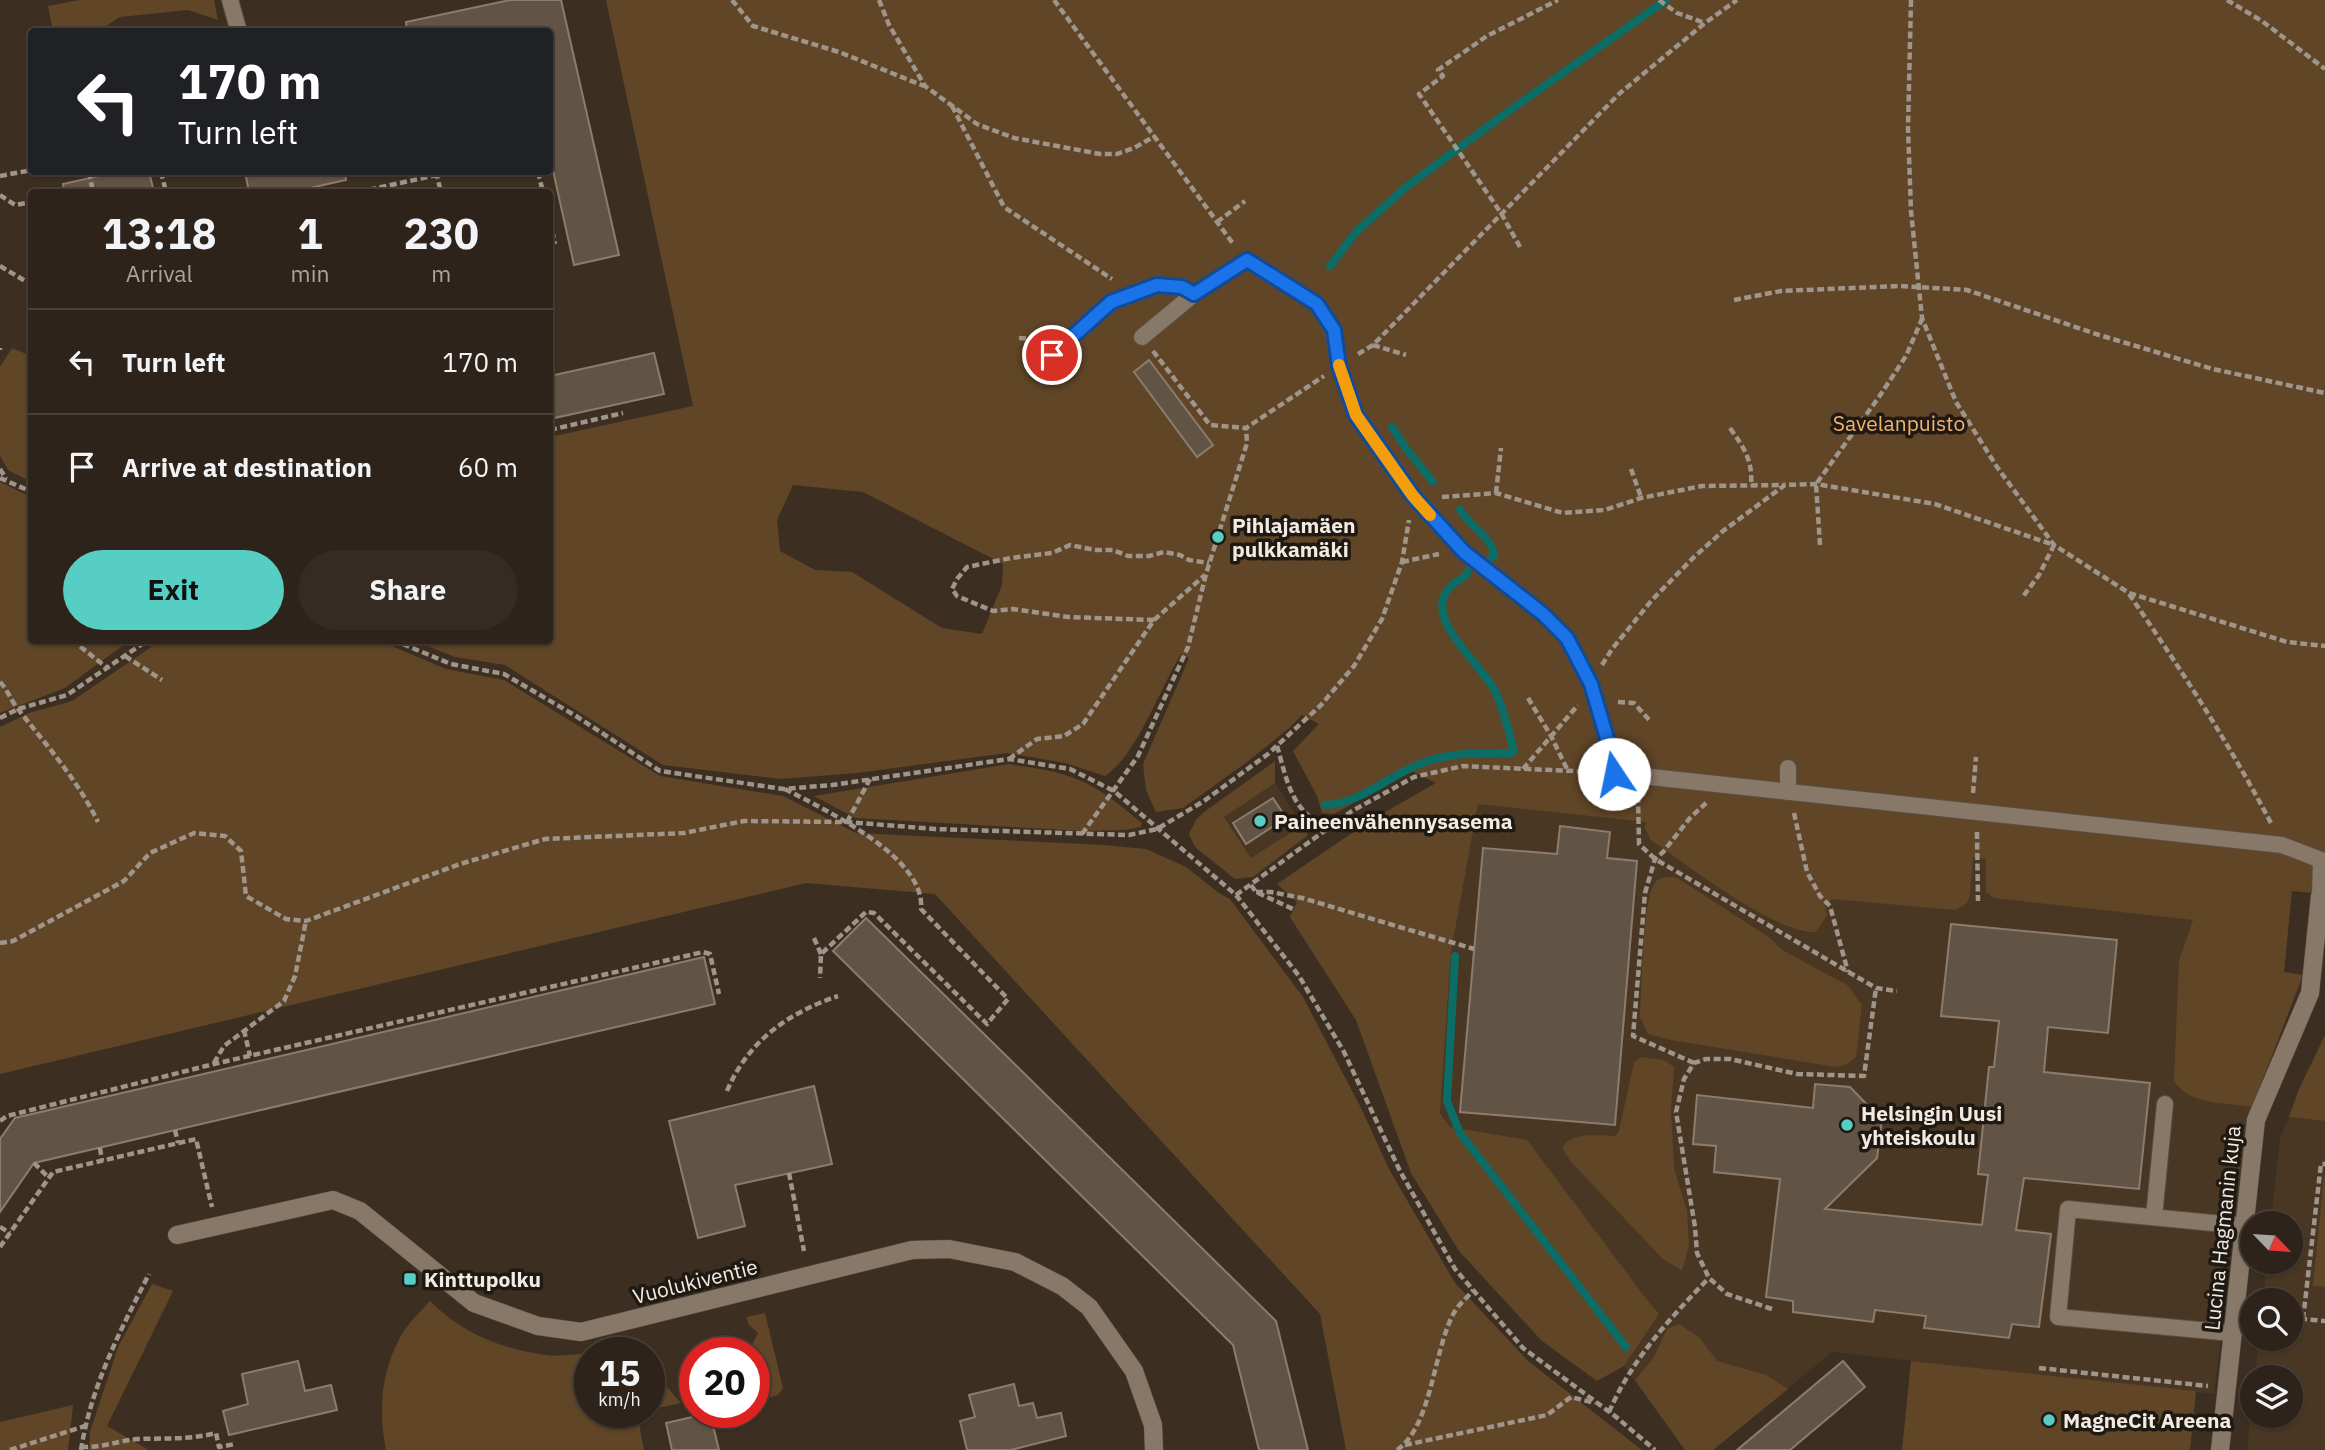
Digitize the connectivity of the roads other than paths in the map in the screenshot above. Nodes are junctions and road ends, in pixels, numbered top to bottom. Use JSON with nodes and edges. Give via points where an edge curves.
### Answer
{"nodes":[{"id":1,"x":230,"y":0,"type":"edge"},
{"id":2,"x":238,"y":28,"type":"edge"},
{"id":3,"x":1194,"y":294,"type":"junction"},
{"id":4,"x":1142,"y":337,"type":"road end"},
{"id":5,"x":1052,"y":355,"type":"dead end"},
{"id":6,"x":1788,"y":768,"type":"dead end"},
{"id":7,"x":1788,"y":792,"type":"junction"},
{"id":8,"x":2320,"y":897,"type":"joint"},
{"id":9,"x":2165,"y":1104,"type":"dead end"},
{"id":10,"x":2246,"y":1211,"type":"edge"},
{"id":11,"x":2154,"y":1217,"type":"junction"},
{"id":12,"x":2240,"y":1226,"type":"edge"},
{"id":13,"x":177,"y":1235,"type":"dead end"},
{"id":14,"x":2240,"y":1265,"type":"edge"},
{"id":15,"x":2233,"y":1334,"type":"junction"},
{"id":16,"x":1154,"y":1450,"type":"edge"},
{"id":17,"x":2220,"y":1450,"type":"edge"}],
"edges":[{"from":1,"to":2,"type":"lane"},
{"from":3,"to":4,"type":"lane"},
{"from":3,"to":5,"type":"lane","via":[[1182,287],[1157,285],[1111,302]]},
{"from":3,"to":7,"type":"lane","via":[[1247,260],[1317,304],[1334,330],[1339,366],[1356,415],[1413,496],[1464,552],[1567,638],[1591,684],[1614,774]]},
{"from":6,"to":7,"type":"lane"},
{"from":7,"to":8,"type":"lane","via":[[2282,845],[2321,860]]},
{"from":8,"to":10,"type":"street","name":"Lucina Hagmanin kuja","via":[[2310,993],[2256,1120]]},
{"from":9,"to":11,"type":"lane"},
{"from":11,"to":12,"type":"lane"},
{"from":11,"to":15,"type":"lane","via":[[2068,1209],[2057,1317]]},
{"from":13,"to":16,"type":"street","name":"Vuolukiventie","via":[[333,1200],[360,1211],[474,1303],[538,1326],[582,1332],[912,1250],[949,1249],[1015,1262],[1062,1286],[1088,1307],[1134,1371],[1153,1425]]},
{"from":14,"to":15,"type":"street","name":"Lucina Hagmanin kuja"},
{"from":15,"to":17,"type":"street","name":"Lucina Hagmanin kuja"}]}
